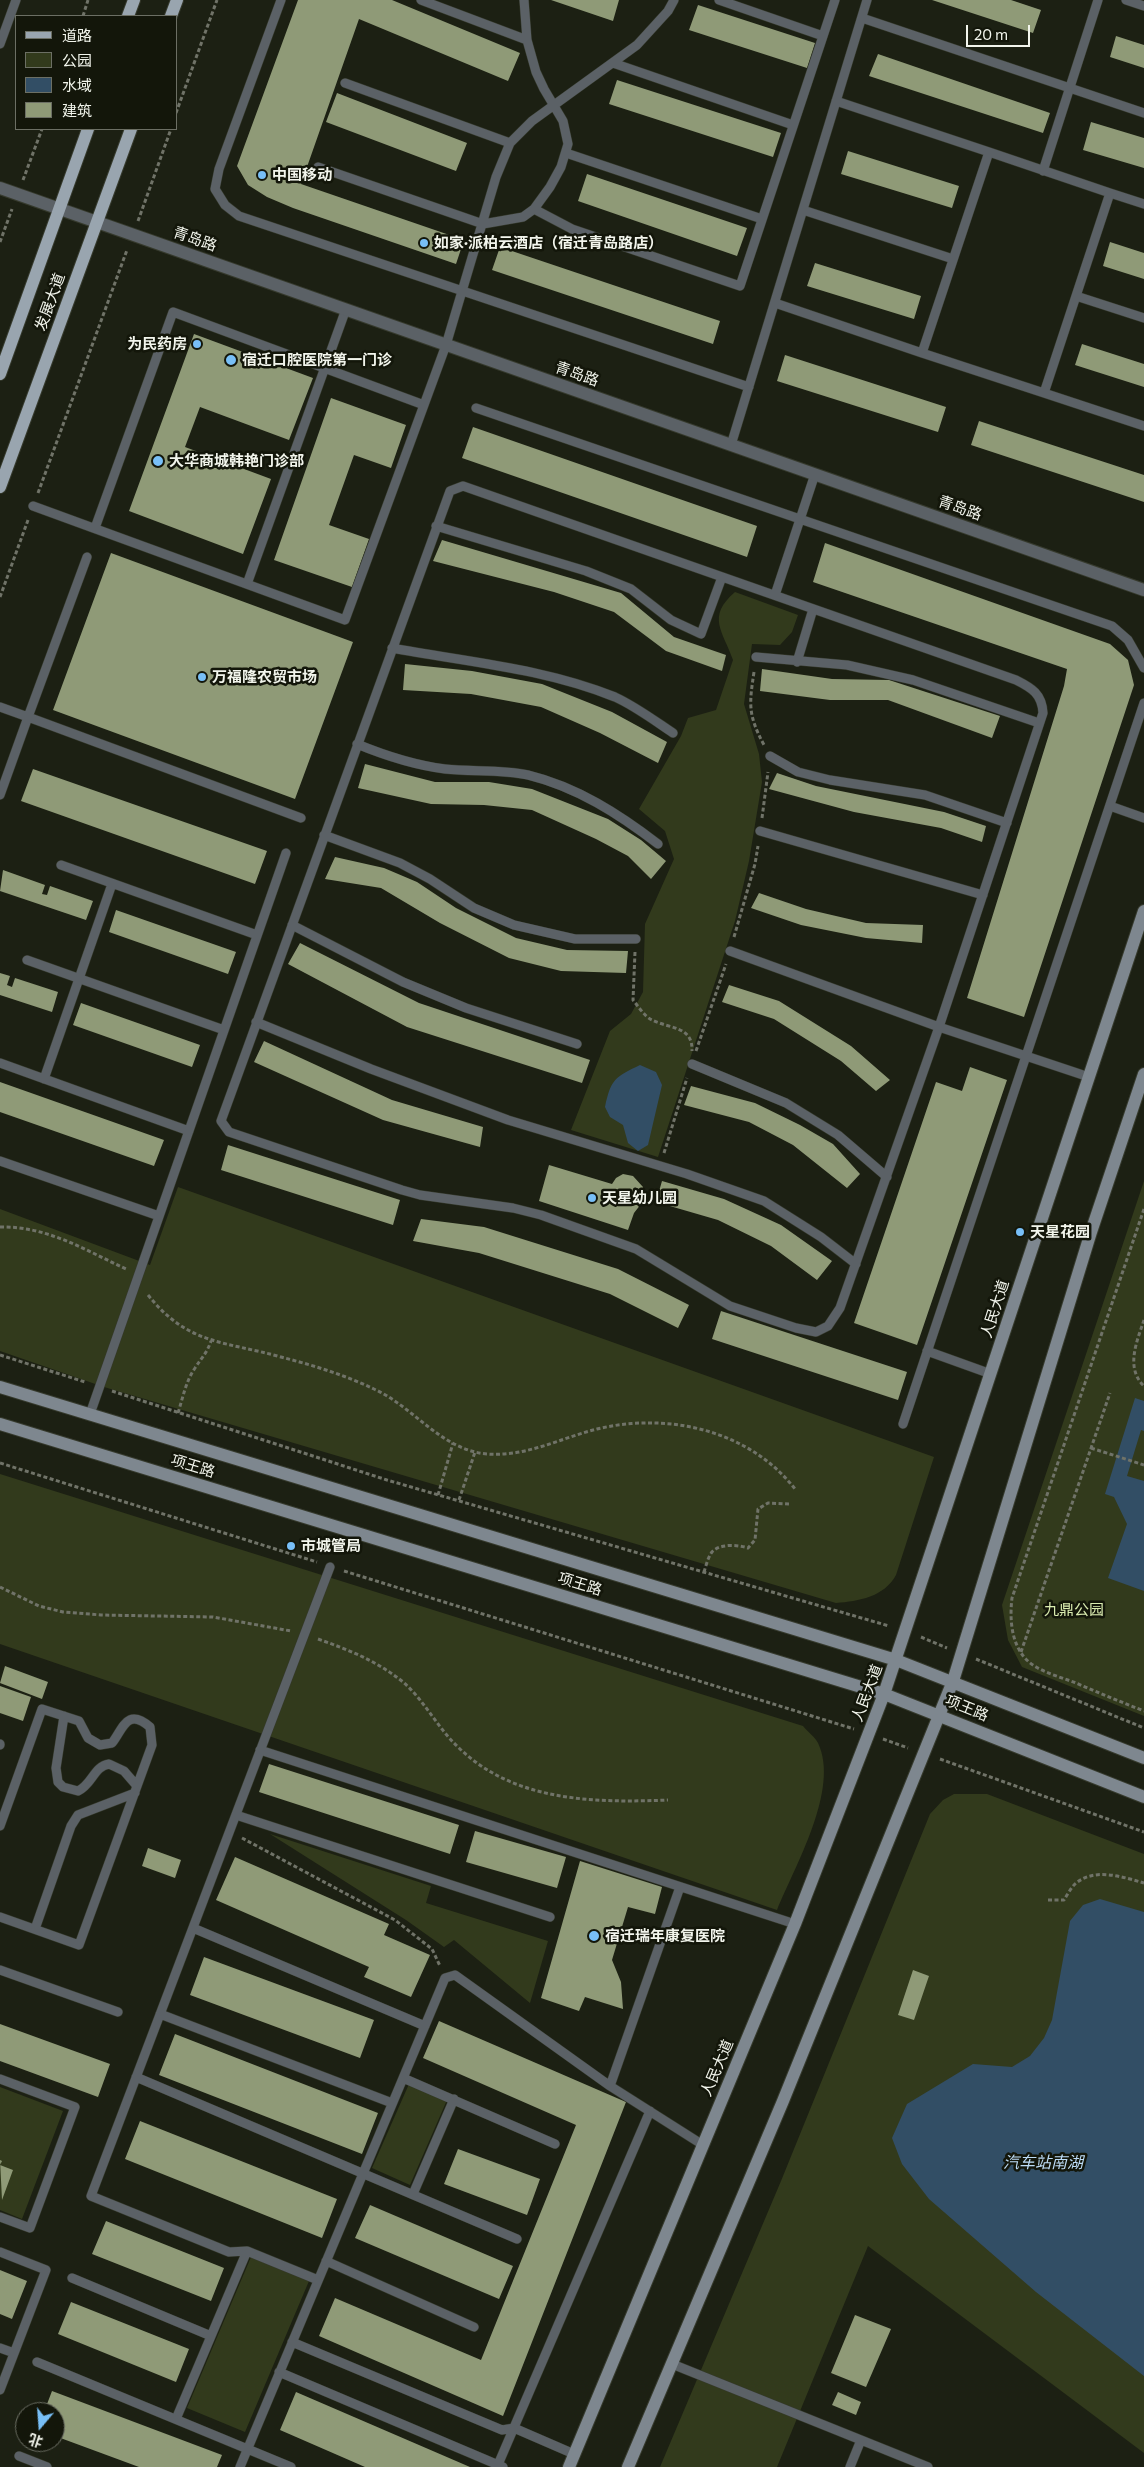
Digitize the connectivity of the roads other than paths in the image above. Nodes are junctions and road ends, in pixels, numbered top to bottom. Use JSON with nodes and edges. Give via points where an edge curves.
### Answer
{"nodes":[{"id":1,"x":16,"y":0,"type":"edge"},
{"id":2,"x":134,"y":0,"type":"edge"},
{"id":3,"x":177,"y":0,"type":"edge"},
{"id":4,"x":281,"y":0,"type":"edge"},
{"id":5,"x":421,"y":0,"type":"edge"},
{"id":6,"x":524,"y":0,"type":"edge"},
{"id":7,"x":674,"y":0,"type":"edge"},
{"id":8,"x":719,"y":0,"type":"edge"},
{"id":9,"x":834,"y":0,"type":"edge"},
{"id":10,"x":867,"y":0,"type":"edge"},
{"id":11,"x":1098,"y":0,"type":"edge"},
{"id":12,"x":1126,"y":0,"type":"edge"},
{"id":13,"x":1144,"y":6,"type":"edge"},
{"id":14,"x":128,"y":15,"type":"edge"},
{"id":15,"x":171,"y":15,"type":"edge"},
{"id":16,"x":862,"y":18,"type":"junction"},
{"id":17,"x":823,"y":36,"type":"junction"},
{"id":18,"x":528,"y":40,"type":"junction"},
{"id":19,"x":0,"y":44,"type":"edge"},
{"id":20,"x":613,"y":62,"type":"junction"},
{"id":21,"x":345,"y":83,"type":"dead end"},
{"id":22,"x":1070,"y":88,"type":"junction"},
{"id":23,"x":836,"y":101,"type":"junction"},
{"id":24,"x":555,"y":105,"type":"junction"},
{"id":25,"x":1144,"y":113,"type":"edge"},
{"id":26,"x":793,"y":125,"type":"junction"},
{"id":27,"x":88,"y":130,"type":"edge"},
{"id":28,"x":131,"y":130,"type":"edge"},
{"id":29,"x":510,"y":143,"type":"junction"},
{"id":30,"x":989,"y":152,"type":"junction"},
{"id":31,"x":566,"y":153,"type":"junction"},
{"id":32,"x":318,"y":167,"type":"dead end"},
{"id":33,"x":1043,"y":171,"type":"junction"},
{"id":34,"x":0,"y":188,"type":"edge"},
{"id":35,"x":1110,"y":193,"type":"junction"},
{"id":36,"x":1144,"y":204,"type":"edge"},
{"id":37,"x":60,"y":209,"type":"junction"},
{"id":38,"x":534,"y":209,"type":"junction"},
{"id":39,"x":803,"y":210,"type":"junction"},
{"id":40,"x":762,"y":219,"type":"junction"},
{"id":41,"x":97,"y":222,"type":"junction"},
{"id":42,"x":483,"y":224,"type":"junction"},
{"id":43,"x":953,"y":259,"type":"junction"},
{"id":44,"x":462,"y":291,"type":"junction"},
{"id":45,"x":1076,"y":296,"type":"junction"},
{"id":46,"x":774,"y":303,"type":"junction"},
{"id":47,"x":346,"y":310,"type":"junction"},
{"id":48,"x":1144,"y":318,"type":"edge"},
{"id":49,"x":446,"y":345,"type":"junction"},
{"id":50,"x":922,"y":353,"type":"junction"},
{"id":51,"x":325,"y":368,"type":"junction"},
{"id":52,"x":0,"y":374,"type":"edge"},
{"id":53,"x":749,"y":387,"type":"junction"},
{"id":54,"x":1044,"y":393,"type":"junction"},
{"id":55,"x":424,"y":405,"type":"junction"},
{"id":56,"x":476,"y":408,"type":"dead end"},
{"id":57,"x":1144,"y":426,"type":"edge"},
{"id":58,"x":731,"y":445,"type":"junction"},
{"id":59,"x":815,"y":474,"type":"junction"},
{"id":60,"x":0,"y":487,"type":"edge"},
{"id":61,"x":34,"y":506,"type":"road end"},
{"id":62,"x":800,"y":519,"type":"junction"},
{"id":63,"x":436,"y":526,"type":"junction"},
{"id":64,"x":95,"y":528,"type":"junction"},
{"id":65,"x":87,"y":557,"type":"dead end"},
{"id":66,"x":722,"y":577,"type":"junction"},
{"id":67,"x":247,"y":584,"type":"junction"},
{"id":68,"x":1144,"y":590,"type":"edge"},
{"id":69,"x":775,"y":595,"type":"junction"},
{"id":70,"x":813,"y":609,"type":"junction"},
{"id":71,"x":392,"y":648,"type":"junction"},
{"id":72,"x":756,"y":657,"type":"road end"},
{"id":73,"x":797,"y":662,"type":"junction"},
{"id":74,"x":1144,"y":666,"type":"edge"},
{"id":75,"x":1144,"y":702,"type":"edge"},
{"id":76,"x":0,"y":707,"type":"edge"},
{"id":77,"x":28,"y":717,"type":"junction"},
{"id":78,"x":1039,"y":723,"type":"junction"},
{"id":79,"x":673,"y":733,"type":"dead end"},
{"id":80,"x":357,"y":744,"type":"junction"},
{"id":81,"x":770,"y":756,"type":"road end"},
{"id":82,"x":0,"y":795,"type":"edge"},
{"id":83,"x":1110,"y":806,"type":"junction"},
{"id":84,"x":301,"y":818,"type":"dead end"},
{"id":85,"x":1144,"y":818,"type":"edge"},
{"id":86,"x":1007,"y":823,"type":"junction"},
{"id":87,"x":760,"y":831,"type":"road end"},
{"id":88,"x":324,"y":835,"type":"junction"},
{"id":89,"x":658,"y":844,"type":"dead end"},
{"id":90,"x":286,"y":853,"type":"dead end"},
{"id":91,"x":61,"y":865,"type":"dead end"},
{"id":92,"x":112,"y":884,"type":"junction"},
{"id":93,"x":983,"y":895,"type":"junction"},
{"id":94,"x":1144,"y":911,"type":"edge"},
{"id":95,"x":292,"y":925,"type":"junction"},
{"id":96,"x":257,"y":935,"type":"junction"},
{"id":97,"x":636,"y":939,"type":"road end"},
{"id":98,"x":730,"y":951,"type":"road end"},
{"id":99,"x":27,"y":960,"type":"dead end"},
{"id":100,"x":79,"y":978,"type":"junction"},
{"id":101,"x":256,"y":1022,"type":"junction"},
{"id":102,"x":939,"y":1027,"type":"junction"},
{"id":103,"x":224,"y":1030,"type":"junction"},
{"id":104,"x":577,"y":1044,"type":"dead end"},
{"id":105,"x":1026,"y":1056,"type":"junction"},
{"id":106,"x":0,"y":1064,"type":"edge"},
{"id":107,"x":692,"y":1064,"type":"road end"},
{"id":108,"x":1144,"y":1074,"type":"edge"},
{"id":109,"x":1089,"y":1077,"type":"junction"},
{"id":110,"x":44,"y":1079,"type":"junction"},
{"id":111,"x":189,"y":1130,"type":"junction"},
{"id":112,"x":0,"y":1160,"type":"edge"},
{"id":113,"x":887,"y":1177,"type":"junction"},
{"id":114,"x":159,"y":1216,"type":"junction"},
{"id":115,"x":856,"y":1264,"type":"junction"},
{"id":116,"x":927,"y":1352,"type":"junction"},
{"id":117,"x":991,"y":1374,"type":"junction"},
{"id":118,"x":0,"y":1387,"type":"edge"},
{"id":119,"x":90,"y":1414,"type":"junction"},
{"id":120,"x":0,"y":1424,"type":"edge"},
{"id":121,"x":903,"y":1424,"type":"dead end"},
{"id":122,"x":330,"y":1566,"type":"road end"},
{"id":123,"x":896,"y":1660,"type":"junction"},
{"id":124,"x":953,"y":1681,"type":"junction"},
{"id":125,"x":884,"y":1694,"type":"junction"},
{"id":126,"x":940,"y":1715,"type":"junction"},
{"id":127,"x":64,"y":1716,"type":"junction"},
{"id":128,"x":260,"y":1750,"type":"junction"},
{"id":129,"x":1144,"y":1758,"type":"edge"},
{"id":130,"x":136,"y":1789,"type":"junction"},
{"id":131,"x":1144,"y":1797,"type":"edge"},
{"id":132,"x":236,"y":1815,"type":"junction"},
{"id":133,"x":0,"y":1826,"type":"edge"},
{"id":134,"x":680,"y":1887,"type":"junction"},
{"id":135,"x":0,"y":1917,"type":"edge"},
{"id":136,"x":550,"y":1917,"type":"dead end"},
{"id":137,"x":795,"y":1924,"type":"junction"},
{"id":138,"x":193,"y":1928,"type":"junction"},
{"id":139,"x":35,"y":1929,"type":"junction"},
{"id":140,"x":0,"y":1970,"type":"edge"},
{"id":141,"x":118,"y":2012,"type":"dead end"},
{"id":142,"x":160,"y":2014,"type":"junction"},
{"id":143,"x":425,"y":2026,"type":"junction"},
{"id":144,"x":136,"y":2077,"type":"junction"},
{"id":145,"x":403,"y":2078,"type":"junction"},
{"id":146,"x":0,"y":2079,"type":"edge"},
{"id":147,"x":610,"y":2086,"type":"junction"},
{"id":148,"x":454,"y":2100,"type":"junction"},
{"id":149,"x":392,"y":2104,"type":"junction"},
{"id":150,"x":650,"y":2111,"type":"junction"},
{"id":151,"x":555,"y":2144,"type":"dead end"},
{"id":152,"x":702,"y":2144,"type":"junction"},
{"id":153,"x":364,"y":2172,"type":"junction"},
{"id":154,"x":413,"y":2194,"type":"junction"},
{"id":155,"x":0,"y":2217,"type":"edge"},
{"id":156,"x":517,"y":2239,"type":"dead end"},
{"id":157,"x":247,"y":2251,"type":"junction"},
{"id":158,"x":0,"y":2252,"type":"edge"},
{"id":159,"x":326,"y":2261,"type":"junction"},
{"id":160,"x":72,"y":2278,"type":"dead end"},
{"id":161,"x":318,"y":2280,"type":"junction"},
{"id":162,"x":474,"y":2327,"type":"dead end"},
{"id":163,"x":211,"y":2336,"type":"junction"},
{"id":164,"x":292,"y":2342,"type":"junction"},
{"id":165,"x":0,"y":2348,"type":"edge"},
{"id":166,"x":14,"y":2354,"type":"junction"},
{"id":167,"x":37,"y":2362,"type":"dead end"},
{"id":168,"x":672,"y":2364,"type":"junction"},
{"id":169,"x":280,"y":2372,"type":"junction"},
{"id":170,"x":0,"y":2390,"type":"edge"},
{"id":171,"x":176,"y":2419,"type":"junction"},
{"id":172,"x":514,"y":2428,"type":"junction"},
{"id":173,"x":861,"y":2440,"type":"junction"},
{"id":174,"x":248,"y":2448,"type":"junction"},
{"id":175,"x":574,"y":2454,"type":"junction"},
{"id":176,"x":19,"y":2456,"type":"dead end"},
{"id":177,"x":500,"y":2466,"type":"edge"},
{"id":178,"x":47,"y":2467,"type":"edge"},
{"id":179,"x":240,"y":2467,"type":"edge"},
{"id":180,"x":291,"y":2467,"type":"edge"},
{"id":181,"x":569,"y":2467,"type":"edge"},
{"id":182,"x":628,"y":2467,"type":"edge"},
{"id":183,"x":850,"y":2467,"type":"edge"},
{"id":184,"x":928,"y":2467,"type":"edge"}],
"edges":[{"from":1,"to":19,"type":"lane"},
{"from":2,"to":14,"type":"main road"},
{"from":3,"to":15,"type":"main road"},
{"from":4,"to":44,"type":"lane","via":[[219,169],[215,189],[225,205],[239,216]]},
{"from":5,"to":18,"type":"lane"},
{"from":6,"to":18,"type":"lane"},
{"from":7,"to":20,"type":"lane","via":[[637,45]]},
{"from":8,"to":17,"type":"lane"},
{"from":9,"to":17,"type":"lane"},
{"from":10,"to":16,"type":"lane"},
{"from":11,"to":22,"type":"lane"},
{"from":12,"to":13,"type":"lane"},
{"from":16,"to":22,"type":"lane"},
{"from":16,"to":23,"type":"lane"},
{"from":17,"to":26,"type":"lane"},
{"from":18,"to":24,"type":"lane","via":[[540,81]]},
{"from":20,"to":24,"type":"lane"},
{"from":20,"to":26,"type":"lane"},
{"from":21,"to":29,"type":"lane"},
{"from":22,"to":25,"type":"lane"},
{"from":22,"to":33,"type":"lane"},
{"from":23,"to":30,"type":"lane"},
{"from":23,"to":39,"type":"lane"},
{"from":24,"to":29,"type":"lane","via":[[532,121]]},
{"from":24,"to":31,"type":"lane","via":[[563,121],[568,144]]},
{"from":26,"to":40,"type":"lane"},
{"from":27,"to":37,"type":"main road","name":"发展大道"},
{"from":28,"to":41,"type":"main road","name":"发展大道"},
{"from":29,"to":42,"type":"lane","via":[[496,177]]},
{"from":30,"to":33,"type":"lane"},
{"from":30,"to":43,"type":"lane"},
{"from":31,"to":38,"type":"lane","via":[[550,187]]},
{"from":31,"to":40,"type":"lane"},
{"from":32,"to":42,"type":"lane"},
{"from":33,"to":35,"type":"lane"},
{"from":34,"to":37,"type":"street","name":"青岛路"},
{"from":35,"to":36,"type":"lane"},
{"from":35,"to":45,"type":"lane"},
{"from":37,"to":41,"type":"street","name":"青岛路"},
{"from":37,"to":52,"type":"main road","name":"发展大道"},
{"from":38,"to":40,"type":"lane","via":[[572,229],[740,286]]},
{"from":38,"to":42,"type":"lane","via":[[523,216]]},
{"from":39,"to":43,"type":"lane"},
{"from":39,"to":46,"type":"lane"},
{"from":41,"to":47,"type":"street","name":"青岛路"},
{"from":41,"to":60,"type":"main road","name":"发展大道"},
{"from":42,"to":44,"type":"lane"},
{"from":43,"to":50,"type":"lane"},
{"from":44,"to":49,"type":"lane"},
{"from":44,"to":53,"type":"lane"},
{"from":45,"to":48,"type":"lane"},
{"from":45,"to":54,"type":"lane"},
{"from":46,"to":50,"type":"lane"},
{"from":46,"to":53,"type":"lane"},
{"from":47,"to":49,"type":"street","name":"青岛路"},
{"from":47,"to":51,"type":"lane"},
{"from":49,"to":55,"type":"lane"},
{"from":49,"to":58,"type":"street","name":"青岛路"},
{"from":50,"to":54,"type":"lane"},
{"from":51,"to":55,"type":"lane"},
{"from":51,"to":64,"type":"lane","via":[[173,312]]},
{"from":51,"to":67,"type":"lane"},
{"from":53,"to":58,"type":"lane"},
{"from":54,"to":57,"type":"lane"},
{"from":55,"to":67,"type":"lane","via":[[345,620]]},
{"from":56,"to":62,"type":"lane"},
{"from":58,"to":59,"type":"street","name":"青岛路"},
{"from":59,"to":62,"type":"lane"},
{"from":59,"to":68,"type":"street","name":"青岛路"},
{"from":61,"to":64,"type":"lane"},
{"from":62,"to":69,"type":"lane"},
{"from":62,"to":74,"type":"lane","via":[[1112,626],[1128,640]]},
{"from":63,"to":66,"type":"lane","via":[[450,491],[463,486]]},
{"from":63,"to":66,"type":"lane","via":[[586,571],[631,589],[672,620],[701,634]]},
{"from":63,"to":71,"type":"lane"},
{"from":64,"to":67,"type":"lane"},
{"from":65,"to":77,"type":"lane"},
{"from":66,"to":69,"type":"lane"},
{"from":69,"to":70,"type":"lane"},
{"from":70,"to":73,"type":"lane"},
{"from":70,"to":78,"type":"lane","via":[[1016,680],[1033,689],[1042,701]]},
{"from":71,"to":79,"type":"lane","via":[[559,677],[617,698]]},
{"from":71,"to":80,"type":"lane"},
{"from":72,"to":73,"type":"lane"},
{"from":73,"to":78,"type":"lane","via":[[847,665],[913,680]]},
{"from":75,"to":83,"type":"lane"},
{"from":76,"to":77,"type":"lane"},
{"from":77,"to":82,"type":"lane"},
{"from":77,"to":84,"type":"lane"},
{"from":78,"to":86,"type":"lane"},
{"from":80,"to":88,"type":"lane"},
{"from":80,"to":89,"type":"lane","via":[[393,759],[443,768],[527,774],[573,790],[623,817]]},
{"from":81,"to":86,"type":"lane","via":[[798,772],[925,795]]},
{"from":83,"to":85,"type":"lane"},
{"from":83,"to":105,"type":"lane"},
{"from":86,"to":93,"type":"lane"},
{"from":87,"to":93,"type":"lane"},
{"from":88,"to":95,"type":"lane"},
{"from":88,"to":97,"type":"lane","via":[[400,863],[430,878],[474,908],[514,925],[575,939]]},
{"from":90,"to":96,"type":"lane"},
{"from":91,"to":92,"type":"lane"},
{"from":92,"to":96,"type":"lane"},
{"from":92,"to":100,"type":"lane"},
{"from":93,"to":102,"type":"lane"},
{"from":94,"to":109,"type":"main road","name":"人民大道"},
{"from":95,"to":101,"type":"lane"},
{"from":95,"to":104,"type":"lane","via":[[404,982],[466,1008]]},
{"from":96,"to":103,"type":"lane"},
{"from":98,"to":102,"type":"lane"},
{"from":99,"to":100,"type":"lane"},
{"from":100,"to":103,"type":"lane"},
{"from":100,"to":110,"type":"lane"},
{"from":101,"to":115,"type":"lane","via":[[371,1070],[508,1120],[764,1201],[821,1237]]},
{"from":101,"to":115,"type":"lane","via":[[221,1121],[229,1132],[420,1195],[541,1215],[636,1249],[711,1297],[796,1328],[816,1332],[828,1326],[840,1308]]},
{"from":102,"to":105,"type":"lane"},
{"from":102,"to":113,"type":"lane"},
{"from":103,"to":111,"type":"lane"},
{"from":105,"to":109,"type":"lane"},
{"from":105,"to":116,"type":"lane"},
{"from":106,"to":110,"type":"lane"},
{"from":107,"to":113,"type":"lane","via":[[786,1104],[838,1135]]},
{"from":108,"to":124,"type":"main road","via":[[1091,1232]]},
{"from":109,"to":117,"type":"main road","name":"人民大道"},
{"from":110,"to":111,"type":"lane"},
{"from":111,"to":114,"type":"lane"},
{"from":112,"to":114,"type":"lane"},
{"from":113,"to":115,"type":"lane"},
{"from":114,"to":119,"type":"lane"},
{"from":116,"to":117,"type":"lane"},
{"from":116,"to":121,"type":"lane"},
{"from":117,"to":123,"type":"main road","name":"人民大道"},
{"from":118,"to":119,"type":"main road","name":"项王路"},
{"from":119,"to":123,"type":"main road","name":"项王路"},
{"from":120,"to":125,"type":"main road","name":"项王路"},
{"from":122,"to":128,"type":"lane"},
{"from":123,"to":124,"type":"main road","name":"项王路"},
{"from":123,"to":125,"type":"main road","name":"人民大道"},
{"from":124,"to":126,"type":"main road"},
{"from":124,"to":129,"type":"main road","name":"项王路"},
{"from":125,"to":126,"type":"main road","name":"项王路"},
{"from":125,"to":137,"type":"main road","name":"人民大道"},
{"from":126,"to":131,"type":"main road","name":"项王路"},
{"from":126,"to":168,"type":"main road"},
{"from":127,"to":130,"type":"lane","via":[[56,1768],[58,1782],[63,1787],[78,1791],[90,1783],[98,1768],[110,1764],[124,1771]]},
{"from":127,"to":130,"type":"lane","via":[[79,1721],[88,1738],[100,1745],[112,1743],[124,1723],[130,1720],[150,1727],[152,1745]]},
{"from":127,"to":133,"type":"lane","via":[[42,1709]]},
{"from":128,"to":132,"type":"lane"},
{"from":128,"to":134,"type":"lane"},
{"from":130,"to":139,"type":"lane","via":[[78,1815],[71,1826]]},
{"from":130,"to":139,"type":"lane","via":[[79,1945]]},
{"from":132,"to":136,"type":"lane"},
{"from":132,"to":138,"type":"lane"},
{"from":134,"to":137,"type":"lane"},
{"from":134,"to":147,"type":"lane"},
{"from":135,"to":139,"type":"lane"},
{"from":137,"to":152,"type":"main road","name":"人民大道"},
{"from":138,"to":142,"type":"lane"},
{"from":138,"to":143,"type":"lane"},
{"from":140,"to":141,"type":"lane"},
{"from":142,"to":144,"type":"lane"},
{"from":142,"to":149,"type":"lane"},
{"from":143,"to":145,"type":"lane"},
{"from":143,"to":147,"type":"lane","via":[[445,1978],[455,1975]]},
{"from":144,"to":153,"type":"lane"},
{"from":144,"to":157,"type":"lane","via":[[91,2196],[228,2252]]},
{"from":145,"to":148,"type":"lane"},
{"from":145,"to":149,"type":"lane"},
{"from":146,"to":155,"type":"lane","via":[[75,2107],[30,2228]]},
{"from":147,"to":150,"type":"lane"},
{"from":148,"to":151,"type":"lane"},
{"from":148,"to":154,"type":"lane"},
{"from":149,"to":153,"type":"lane"},
{"from":150,"to":152,"type":"lane"},
{"from":150,"to":172,"type":"lane"},
{"from":152,"to":175,"type":"main road","name":"人民大道"},
{"from":153,"to":154,"type":"lane"},
{"from":153,"to":159,"type":"lane"},
{"from":154,"to":156,"type":"lane"},
{"from":157,"to":161,"type":"lane"},
{"from":157,"to":163,"type":"lane"},
{"from":158,"to":166,"type":"lane","via":[[46,2270]]},
{"from":159,"to":161,"type":"lane"},
{"from":159,"to":162,"type":"lane"},
{"from":160,"to":163,"type":"lane"},
{"from":161,"to":164,"type":"lane"},
{"from":163,"to":171,"type":"lane"},
{"from":164,"to":169,"type":"lane"},
{"from":164,"to":172,"type":"lane","via":[[502,2430]]},
{"from":165,"to":166,"type":"lane"},
{"from":166,"to":170,"type":"lane"},
{"from":167,"to":171,"type":"lane"},
{"from":168,"to":173,"type":"lane"},
{"from":168,"to":182,"type":"main road"},
{"from":169,"to":174,"type":"lane"},
{"from":169,"to":177,"type":"lane"},
{"from":171,"to":174,"type":"lane"},
{"from":172,"to":175,"type":"lane"},
{"from":172,"to":177,"type":"lane"},
{"from":173,"to":183,"type":"lane"},
{"from":173,"to":184,"type":"lane"},
{"from":174,"to":179,"type":"lane"},
{"from":174,"to":180,"type":"lane"},
{"from":175,"to":181,"type":"main road","name":"人民大道"},
{"from":176,"to":178,"type":"lane"}]}
